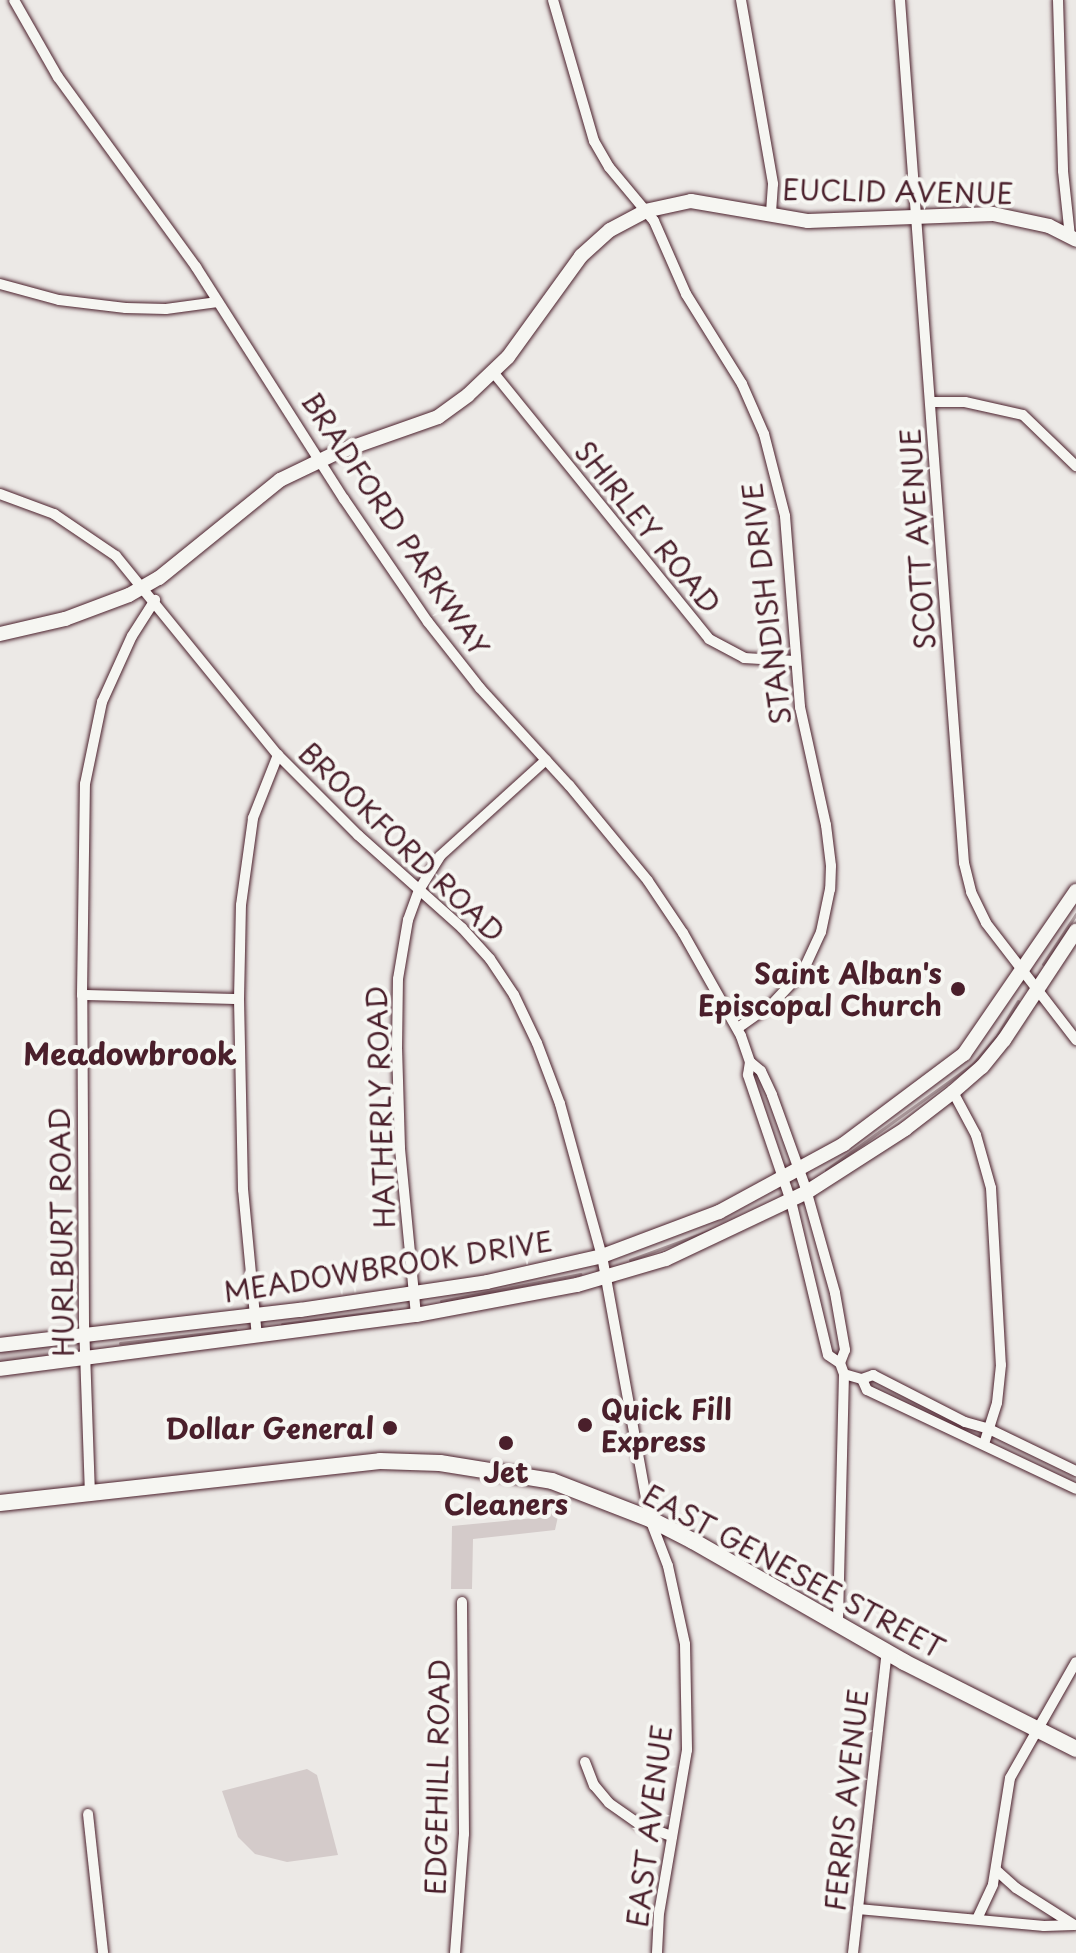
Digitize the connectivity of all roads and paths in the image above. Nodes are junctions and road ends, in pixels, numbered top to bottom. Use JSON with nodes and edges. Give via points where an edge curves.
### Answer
{"nodes":[{"id":1,"x":14,"y":0,"type":"edge"},
{"id":2,"x":553,"y":0,"type":"edge"},
{"id":3,"x":741,"y":0,"type":"edge"},
{"id":4,"x":900,"y":0,"type":"edge"},
{"id":5,"x":1058,"y":0,"type":"edge"},
{"id":6,"x":645,"y":211,"type":"junction"},
{"id":7,"x":771,"y":216,"type":"junction"},
{"id":8,"x":916,"y":217,"type":"junction"},
{"id":9,"x":1073,"y":238,"type":"edge"},
{"id":10,"x":0,"y":284,"type":"edge"},
{"id":11,"x":218,"y":302,"type":"junction"},
{"id":12,"x":493,"y":372,"type":"junction"},
{"id":13,"x":930,"y":402,"type":"junction"},
{"id":14,"x":320,"y":460,"type":"junction"},
{"id":15,"x":1076,"y":466,"type":"edge"},
{"id":16,"x":0,"y":494,"type":"edge"},
{"id":17,"x":144,"y":587,"type":"junction"},
{"id":18,"x":155,"y":600,"type":"junction"},
{"id":19,"x":0,"y":634,"type":"edge"},
{"id":20,"x":795,"y":661,"type":"junction"},
{"id":21,"x":278,"y":755,"type":"junction"},
{"id":22,"x":546,"y":760,"type":"junction"},
{"id":23,"x":419,"y":890,"type":"junction"},
{"id":24,"x":1076,"y":891,"type":"edge"},
{"id":25,"x":1076,"y":931,"type":"edge"},
{"id":26,"x":1022,"y":971,"type":"junction"},
{"id":27,"x":1037,"y":990,"type":"junction"},
{"id":28,"x":82,"y":995,"type":"junction"},
{"id":29,"x":239,"y":999,"type":"junction"},
{"id":30,"x":738,"y":1028,"type":"junction"},
{"id":31,"x":1076,"y":1040,"type":"edge"},
{"id":32,"x":750,"y":1062,"type":"junction"},
{"id":33,"x":953,"y":1092,"type":"junction"},
{"id":34,"x":800,"y":1171,"type":"junction"},
{"id":35,"x":784,"y":1179,"type":"junction"},
{"id":36,"x":807,"y":1192,"type":"junction"},
{"id":37,"x":791,"y":1201,"type":"junction"},
{"id":38,"x":602,"y":1256,"type":"junction"},
{"id":39,"x":606,"y":1276,"type":"junction"},
{"id":40,"x":414,"y":1293,"type":"junction"},
{"id":41,"x":255,"y":1315,"type":"junction"},
{"id":42,"x":416,"y":1315,"type":"junction"},
{"id":43,"x":84,"y":1336,"type":"junction"},
{"id":44,"x":257,"y":1337,"type":"junction"},
{"id":45,"x":0,"y":1345,"type":"edge"},
{"id":46,"x":86,"y":1358,"type":"junction"},
{"id":47,"x":842,"y":1368,"type":"junction"},
{"id":48,"x":0,"y":1369,"type":"edge"},
{"id":49,"x":862,"y":1379,"type":"junction"},
{"id":50,"x":989,"y":1429,"type":"junction"},
{"id":51,"x":984,"y":1444,"type":"junction"},
{"id":52,"x":1076,"y":1471,"type":"edge"},
{"id":53,"x":1076,"y":1489,"type":"edge"},
{"id":54,"x":90,"y":1495,"type":"junction"},
{"id":55,"x":0,"y":1503,"type":"edge"},
{"id":56,"x":650,"y":1519,"type":"junction"},
{"id":57,"x":462,"y":1602,"type":"dead end"},
{"id":58,"x":838,"y":1624,"type":"junction"},
{"id":59,"x":887,"y":1652,"type":"junction"},
{"id":60,"x":1076,"y":1662,"type":"edge"},
{"id":61,"x":1039,"y":1728,"type":"junction"},
{"id":62,"x":1076,"y":1749,"type":"edge"},
{"id":63,"x":585,"y":1762,"type":"dead end"},
{"id":64,"x":88,"y":1814,"type":"dead end"},
{"id":65,"x":672,"y":1836,"type":"junction"},
{"id":66,"x":996,"y":1870,"type":"junction"},
{"id":67,"x":858,"y":1909,"type":"junction"},
{"id":68,"x":977,"y":1919,"type":"junction"},
{"id":69,"x":1075,"y":1925,"type":"edge"},
{"id":70,"x":103,"y":1953,"type":"edge"},
{"id":71,"x":455,"y":1953,"type":"edge"},
{"id":72,"x":657,"y":1953,"type":"edge"},
{"id":73,"x":853,"y":1953,"type":"edge"}],
"edges":[{"from":1,"to":11,"type":"street","name":"BRADFORD PARKWAY","via":[[58,77]]},
{"from":2,"to":6,"type":"street","name":"STANDISH DRIVE","via":[[594,141]]},
{"from":3,"to":7,"type":"street","via":[[773,184]]},
{"from":4,"to":8,"type":"street","name":"SCOTT AVENUE"},
{"from":5,"to":9,"type":"street","via":[[1063,171]]},
{"from":6,"to":7,"type":"street","name":"EUCLID AVENUE","via":[[691,201]]},
{"from":6,"to":12,"type":"street","name":"EUCLID AVENUE","via":[[610,230],[581,256]]},
{"from":6,"to":20,"type":"street","name":"STANDISH DRIVE","via":[[686,294],[742,384],[764,434],[785,516]]},
{"from":7,"to":8,"type":"street","name":"EUCLID AVENUE","via":[[808,221]]},
{"from":8,"to":9,"type":"street","name":"EUCLID AVENUE","via":[[993,214],[1032,221]]},
{"from":8,"to":13,"type":"street","name":"SCOTT AVENUE"},
{"from":10,"to":11,"type":"street","via":[[59,300],[126,308]]},
{"from":11,"to":14,"type":"street","name":"BRADFORD PARKWAY"},
{"from":12,"to":14,"type":"street","name":"EUCLID AVENUE","via":[[438,417]]},
{"from":12,"to":20,"type":"street","name":"SHIRLEY ROAD","via":[[709,639],[744,658]]},
{"from":13,"to":15,"type":"street","via":[[965,402],[1023,415]]},
{"from":13,"to":26,"type":"street","name":"SCOTT AVENUE","via":[[964,863],[986,923]]},
{"from":14,"to":17,"type":"street","name":"EUCLID AVENUE","via":[[258,494]]},
{"from":14,"to":22,"type":"street","name":"BRADFORD PARKWAY","via":[[428,622]]},
{"from":16,"to":17,"type":"street","name":"BROOKFORD ROAD","via":[[45,510],[88,534]]},
{"from":17,"to":18,"type":"street","name":"BROOKFORD ROAD"},
{"from":17,"to":19,"type":"street","name":"EUCLID AVENUE","via":[[65,619]]},
{"from":18,"to":21,"type":"street","name":"BROOKFORD ROAD"},
{"from":18,"to":28,"type":"street","name":"HURLBURT ROAD","via":[[132,636],[92,738],[83,822]]},
{"from":20,"to":30,"type":"street","name":"STANDISH DRIVE","via":[[826,825],[830,889],[821,932],[803,971],[772,1004]]},
{"from":21,"to":23,"type":"street","name":"BROOKFORD ROAD"},
{"from":21,"to":29,"type":"street","via":[[249,839]]},
{"from":22,"to":23,"type":"street","name":"HATHERLY ROAD","via":[[440,856]]},
{"from":22,"to":30,"type":"street","name":"BRADFORD PARKWAY","via":[[648,881]]},
{"from":23,"to":38,"type":"street","name":"BROOKFORD ROAD","via":[[490,959],[514,995],[560,1104]]},
{"from":23,"to":40,"type":"street","name":"HATHERLY ROAD","via":[[400,958],[397,1049]]},
{"from":24,"to":26,"type":"street","name":"MEADOWBROOK DRIVE"},
{"from":25,"to":27,"type":"street","name":"MEADOWBROOK DRIVE"},
{"from":26,"to":27,"type":"street","name":"SCOTT AVENUE"},
{"from":26,"to":34,"type":"street","name":"MEADOWBROOK DRIVE","via":[[964,1054]]},
{"from":27,"to":31,"type":"street","name":"SCOTT AVENUE"},
{"from":27,"to":33,"type":"street","name":"MEADOWBROOK DRIVE","via":[[982,1067]]},
{"from":28,"to":29,"type":"street"},
{"from":28,"to":43,"type":"street","name":"HURLBURT ROAD"},
{"from":29,"to":41,"type":"street","via":[[243,1190]]},
{"from":30,"to":32,"type":"street","name":"BRADFORD PARKWAY"},
{"from":32,"to":34,"type":"street","name":"BRADFORD PARKWAY","via":[[761,1071]]},
{"from":32,"to":35,"type":"street","name":"BRADFORD PARKWAY","via":[[748,1075]]},
{"from":33,"to":36,"type":"street","name":"MEADOWBROOK DRIVE"},
{"from":33,"to":50,"type":"street","via":[[976,1135],[991,1188],[1001,1365]]},
{"from":34,"to":35,"type":"street","name":"MEADOWBROOK DRIVE"},
{"from":34,"to":36,"type":"street","name":"BRADFORD PARKWAY"},
{"from":35,"to":37,"type":"street","name":"BRADFORD PARKWAY"},
{"from":35,"to":38,"type":"street","name":"MEADOWBROOK DRIVE","via":[[719,1212]]},
{"from":36,"to":37,"type":"street","name":"MEADOWBROOK DRIVE"},
{"from":36,"to":47,"type":"street","name":"BRADFORD PARKWAY","via":[[835,1293],[845,1350]]},
{"from":37,"to":39,"type":"street","name":"MEADOWBROOK DRIVE","via":[[666,1259]]},
{"from":37,"to":47,"type":"street","name":"BRADFORD PARKWAY","via":[[828,1355]]},
{"from":38,"to":39,"type":"street","name":"BROOKFORD ROAD"},
{"from":38,"to":40,"type":"street","name":"MEADOWBROOK DRIVE"},
{"from":39,"to":42,"type":"street","name":"MEADOWBROOK DRIVE"},
{"from":39,"to":56,"type":"street","name":"BROOKFORD ROAD"},
{"from":40,"to":41,"type":"street","name":"MEADOWBROOK DRIVE"},
{"from":40,"to":42,"type":"street","name":"HATHERLY ROAD"},
{"from":41,"to":43,"type":"street","name":"MEADOWBROOK DRIVE"},
{"from":41,"to":44,"type":"street"},
{"from":42,"to":44,"type":"street","name":"MEADOWBROOK DRIVE"},
{"from":43,"to":45,"type":"street","name":"MEADOWBROOK DRIVE"},
{"from":43,"to":46,"type":"street","name":"HURLBURT ROAD"},
{"from":44,"to":46,"type":"street","name":"MEADOWBROOK DRIVE"},
{"from":46,"to":48,"type":"street","name":"MEADOWBROOK DRIVE"},
{"from":46,"to":54,"type":"street","name":"HURLBURT ROAD"},
{"from":47,"to":49,"type":"street"},
{"from":47,"to":58,"type":"street","name":"BRADFORD PARKWAY"},
{"from":49,"to":50,"type":"street","via":[[873,1375]]},
{"from":49,"to":51,"type":"street","via":[[867,1390]]},
{"from":50,"to":51,"type":"street"},
{"from":50,"to":52,"type":"street"},
{"from":51,"to":53,"type":"street"},
{"from":54,"to":55,"type":"main road","name":"EAST GENESEE STREET"},
{"from":54,"to":56,"type":"main road","name":"EAST GENESEE STREET","via":[[322,1465],[406,1461],[552,1481]]},
{"from":56,"to":58,"type":"main road","name":"EAST GENESEE STREET"},
{"from":56,"to":65,"type":"street","name":"EAST AVENUE","via":[[668,1566],[685,1644],[687,1750]]},
{"from":57,"to":71,"type":"street","name":"EDGEHILL ROAD","via":[[464,1834]]},
{"from":58,"to":59,"type":"main road","name":"EAST GENESEE STREET"},
{"from":59,"to":61,"type":"main road","name":"EAST GENESEE STREET"},
{"from":59,"to":67,"type":"street","name":"FERRIS AVENUE"},
{"from":60,"to":61,"type":"street"},
{"from":61,"to":62,"type":"main road","name":"EAST GENESEE STREET"},
{"from":61,"to":66,"type":"street","via":[[1008,1785]]},
{"from":63,"to":65,"type":"street","via":[[609,1803],[641,1825]]},
{"from":64,"to":70,"type":"street"},
{"from":65,"to":72,"type":"street","name":"EAST AVENUE"},
{"from":66,"to":68,"type":"street"},
{"from":66,"to":69,"type":"street"},
{"from":67,"to":68,"type":"street"},
{"from":67,"to":73,"type":"street","name":"FERRIS AVENUE"},
{"from":68,"to":69,"type":"street"}]}
